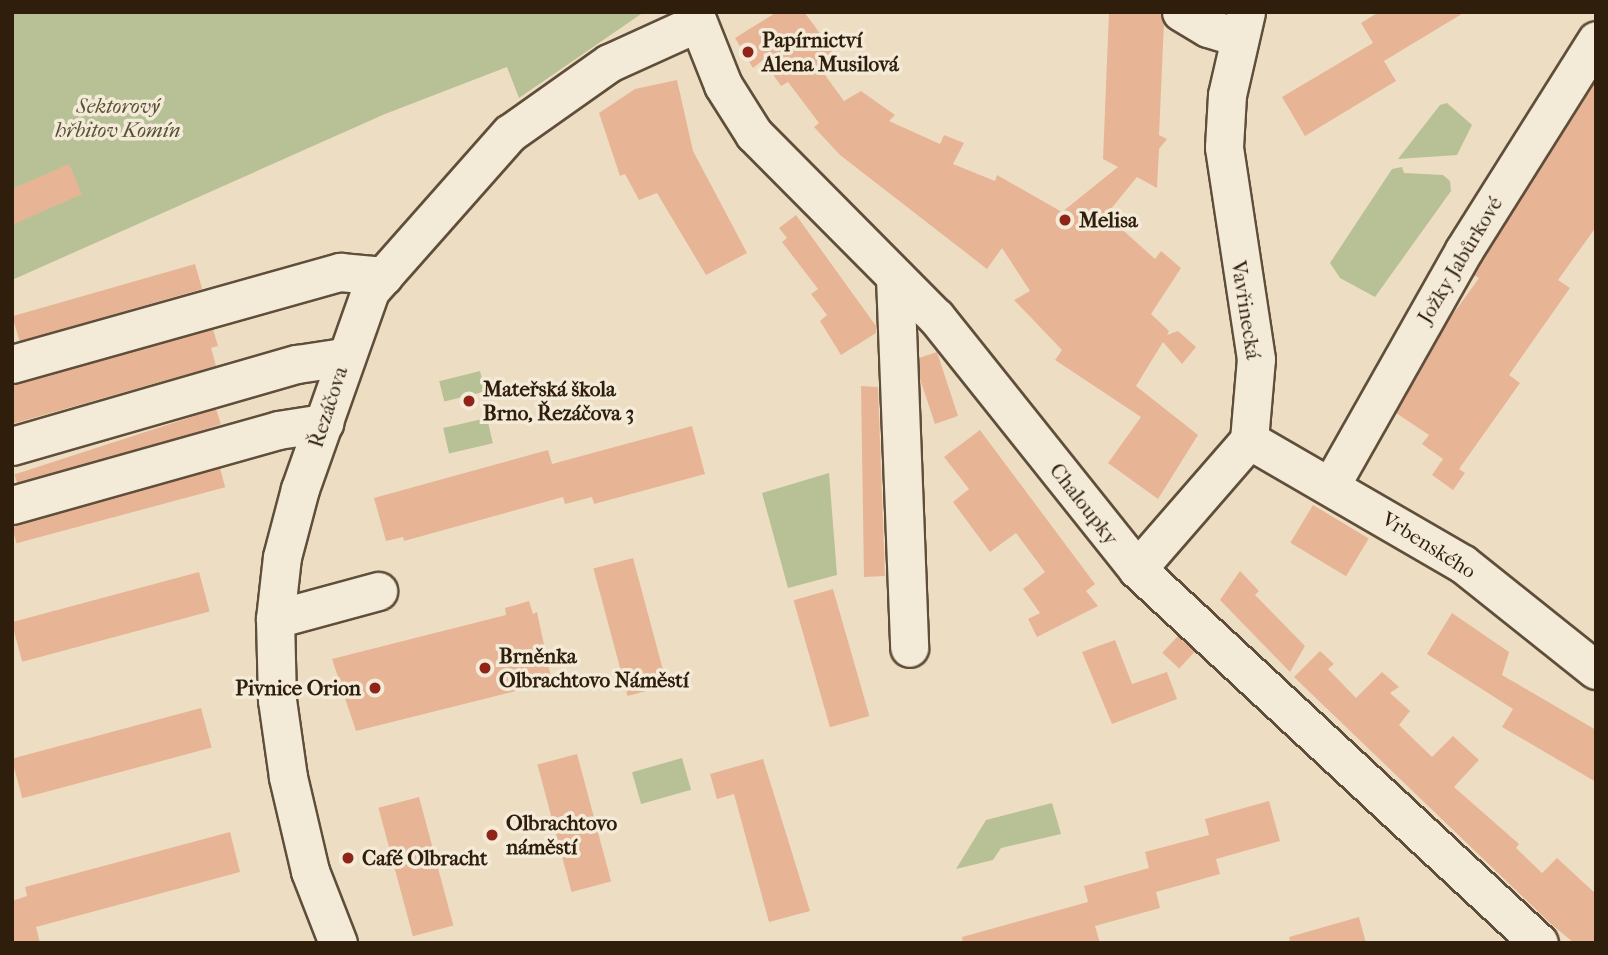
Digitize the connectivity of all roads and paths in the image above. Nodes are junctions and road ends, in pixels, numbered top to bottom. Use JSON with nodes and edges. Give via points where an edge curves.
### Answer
{"nodes":[{"id":1,"x":1181,"y":12,"type":"edge"},
{"id":2,"x":695,"y":18,"type":"edge"},
{"id":3,"x":1242,"y":25,"type":"edge"},
{"id":4,"x":1596,"y":40,"type":"edge"},
{"id":5,"x":384,"y":276,"type":"junction"},
{"id":6,"x":895,"y":277,"type":"junction"},
{"id":7,"x":344,"y":357,"type":"junction"},
{"id":8,"x":12,"y":364,"type":"edge"},
{"id":9,"x":324,"y":423,"type":"junction"},
{"id":10,"x":1249,"y":440,"type":"junction"},
{"id":11,"x":12,"y":446,"type":"edge"},
{"id":12,"x":1331,"y":485,"type":"junction"},
{"id":13,"x":12,"y":505,"type":"edge"},
{"id":14,"x":1137,"y":569,"type":"junction"},
{"id":15,"x":378,"y":591,"type":"dead end"},
{"id":16,"x":275,"y":619,"type":"junction"},
{"id":17,"x":909,"y":648,"type":"dead end"},
{"id":18,"x":1592,"y":659,"type":"edge"},
{"id":19,"x":338,"y":943,"type":"edge"},
{"id":20,"x":1539,"y":943,"type":"edge"}],
"edges":[{"from":1,"to":3,"type":"street","via":[[1208,28]]},
{"from":2,"to":5,"type":"street","name":"Řezáčova","via":[[609,63],[510,133]]},
{"from":2,"to":6,"type":"street","name":"Chaloupky","via":[[723,85],[754,134]]},
{"from":3,"to":10,"type":"street","name":"Vavřinecká","via":[[1224,147],[1256,359]]},
{"from":4,"to":12,"type":"street","name":"Jožky Jabůrkové","via":[[1464,250]]},
{"from":5,"to":7,"type":"street","name":"Řezáčova","via":[[370,291]]},
{"from":5,"to":8,"type":"street","via":[[340,272]]},
{"from":6,"to":14,"type":"street","name":"Chaloupky","via":[[936,317]]},
{"from":6,"to":17,"type":"street"},
{"from":7,"to":9,"type":"street","name":"Řezáčova"},
{"from":7,"to":11,"type":"street","via":[[297,364]]},
{"from":9,"to":13,"type":"street","via":[[278,430]]},
{"from":9,"to":16,"type":"street","name":"Řezáčova","via":[[282,557]]},
{"from":10,"to":12,"type":"street","name":"Vrbenského"},
{"from":10,"to":14,"type":"street"},
{"from":12,"to":18,"type":"street","name":"Vrbenského","via":[[1464,564]]},
{"from":14,"to":20,"type":"street","name":"Chaloupky"},
{"from":15,"to":16,"type":"street"},
{"from":16,"to":19,"type":"street","name":"Řezáčova","via":[[277,699],[288,777],[310,871]]}]}
